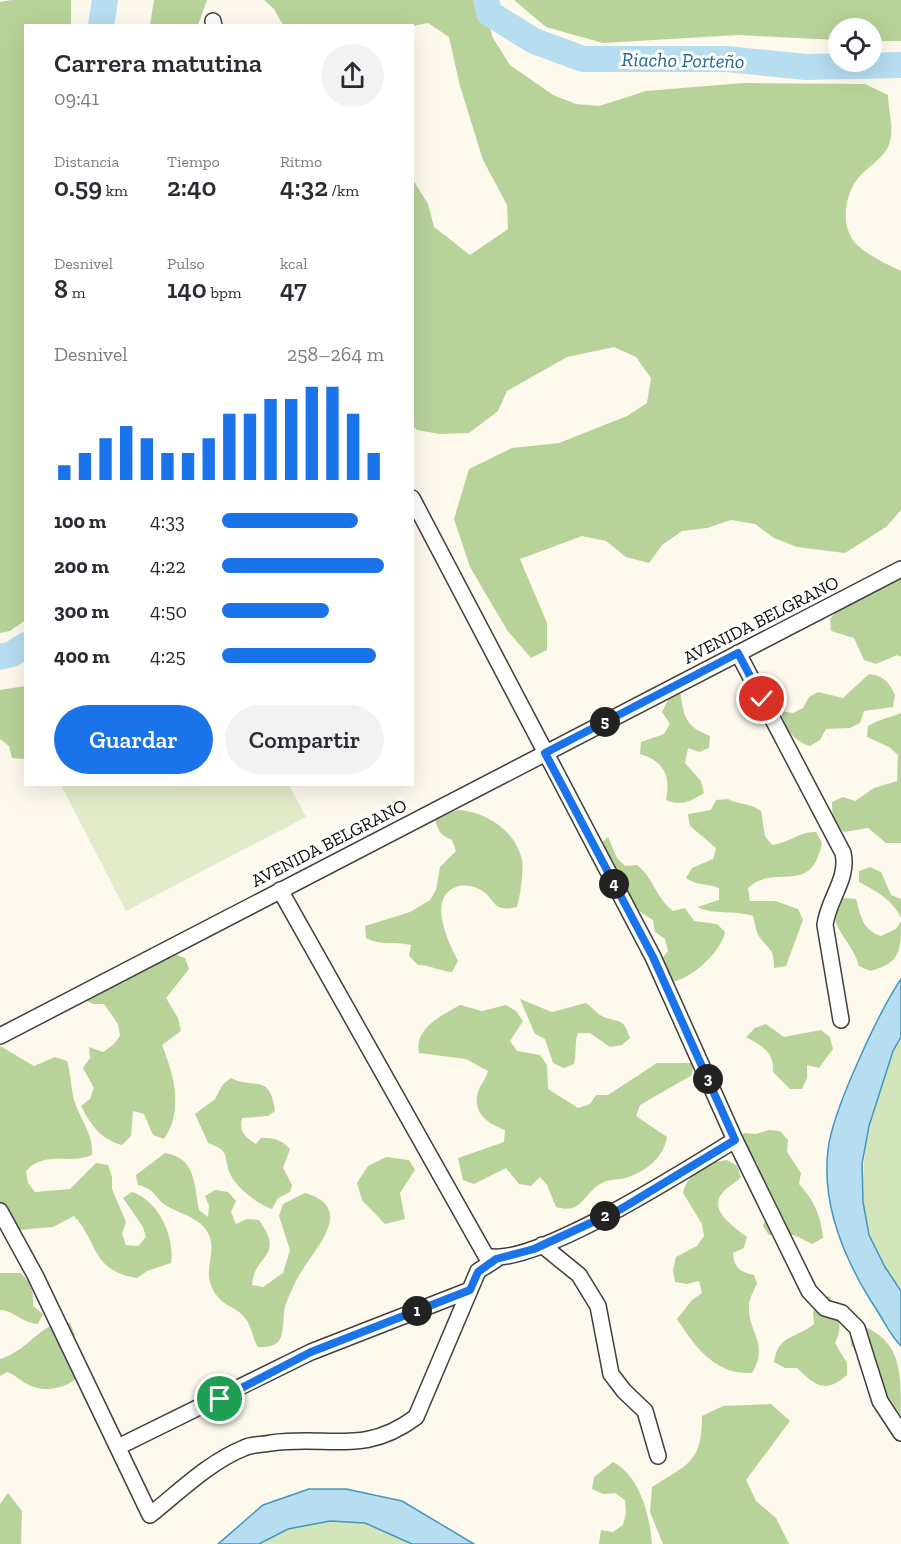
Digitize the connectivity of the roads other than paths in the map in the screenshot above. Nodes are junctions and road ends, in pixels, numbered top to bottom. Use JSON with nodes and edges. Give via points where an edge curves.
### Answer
{"nodes":[{"id":1,"x":414,"y":502,"type":"edge"},
{"id":2,"x":901,"y":569,"type":"edge"},
{"id":3,"x":738,"y":653,"type":"junction"},
{"id":4,"x":545,"y":753,"type":"junction"},
{"id":5,"x":280,"y":890,"type":"junction"},
{"id":6,"x":841,"y":1020,"type":"dead end"},
{"id":7,"x":0,"y":1035,"type":"edge"},
{"id":8,"x":735,"y":1140,"type":"junction"},
{"id":9,"x":0,"y":1210,"type":"edge"},
{"id":10,"x":542,"y":1245,"type":"junction"},
{"id":11,"x":496,"y":1259,"type":"junction"},
{"id":12,"x":470,"y":1290,"type":"junction"},
{"id":13,"x":901,"y":1433,"type":"edge"},
{"id":14,"x":118,"y":1448,"type":"junction"},
{"id":15,"x":658,"y":1456,"type":"dead end"}],
"edges":[{"from":1,"to":4,"type":"street"},
{"from":2,"to":3,"type":"street","name":"AVENIDA BELGRANO"},
{"from":3,"to":4,"type":"street","name":"AVENIDA BELGRANO"},
{"from":3,"to":6,"type":"street","via":[[843,853],[844,877],[830,903],[825,925]]},
{"from":4,"to":5,"type":"street","name":"AVENIDA BELGRANO"},
{"from":4,"to":8,"type":"street","via":[[653,957]]},
{"from":5,"to":7,"type":"street","name":"AVENIDA BELGRANO"},
{"from":5,"to":11,"type":"street","via":[[486,1256]]},
{"from":8,"to":10,"type":"street","via":[[621,1209]]},
{"from":8,"to":13,"type":"street","via":[[809,1291],[825,1308],[842,1313],[857,1328],[880,1401]]},
{"from":9,"to":14,"type":"street"},
{"from":10,"to":11,"type":"street"},
{"from":10,"to":15,"type":"street","via":[[579,1275],[598,1306],[611,1374],[645,1411]]},
{"from":11,"to":12,"type":"street","via":[[478,1272]]},
{"from":12,"to":14,"type":"street","via":[[311,1352]]},
{"from":12,"to":14,"type":"street","via":[[416,1417],[398,1431],[368,1442],[285,1442],[245,1447],[222,1459],[150,1515]]}]}
